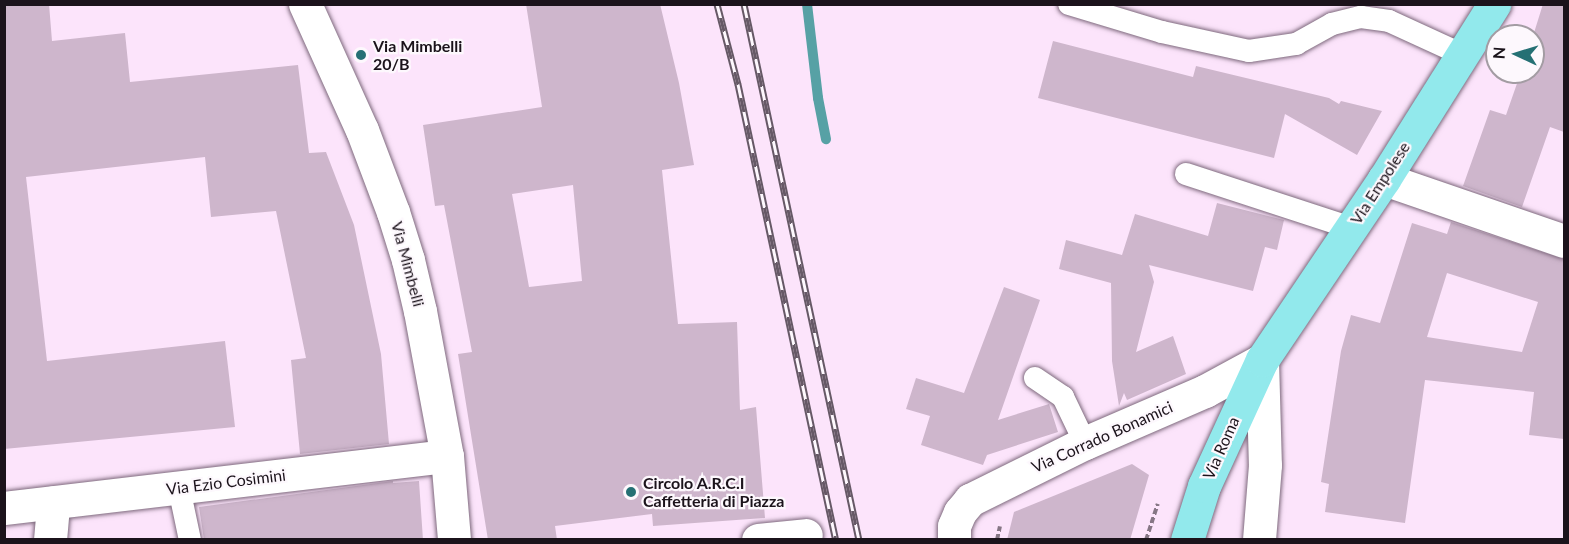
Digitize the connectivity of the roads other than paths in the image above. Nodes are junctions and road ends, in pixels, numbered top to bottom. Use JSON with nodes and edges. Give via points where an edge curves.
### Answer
{"nodes":[{"id":1,"x":305,"y":4,"type":"edge"},
{"id":2,"x":1069,"y":4,"type":"edge"},
{"id":3,"x":1494,"y":4,"type":"edge"},
{"id":4,"x":1463,"y":55,"type":"junction"},
{"id":5,"x":1186,"y":174,"type":"dead end"},
{"id":6,"x":1384,"y":179,"type":"junction"},
{"id":7,"x":1351,"y":228,"type":"junction"},
{"id":8,"x":1564,"y":241,"type":"edge"},
{"id":9,"x":1262,"y":360,"type":"junction"},
{"id":10,"x":1035,"y":378,"type":"dead end"},
{"id":11,"x":1085,"y":444,"type":"junction"},
{"id":12,"x":447,"y":456,"type":"junction"},
{"id":13,"x":179,"y":488,"type":"junction"},
{"id":14,"x":53,"y":502,"type":"junction"},
{"id":15,"x":4,"y":508,"type":"edge"},
{"id":16,"x":954,"y":533,"type":"edge"},
{"id":17,"x":806,"y":535,"type":"dead end"},
{"id":18,"x":50,"y":540,"type":"edge"},
{"id":19,"x":190,"y":540,"type":"edge"},
{"id":20,"x":454,"y":540,"type":"edge"},
{"id":21,"x":758,"y":540,"type":"edge"},
{"id":22,"x":1187,"y":540,"type":"edge"},
{"id":23,"x":1259,"y":540,"type":"edge"}],
"edges":[{"from":1,"to":12,"type":"street","name":"Via Mimbelli","via":[[362,130],[393,212],[420,311]]},
{"from":2,"to":4,"type":"lane","via":[[1162,32],[1249,51],[1296,44],[1332,24],[1361,17],[1389,21]]},
{"from":3,"to":4,"type":"main road","name":"Via Empolese"},
{"from":4,"to":6,"type":"main road","name":"Via Empolese"},
{"from":5,"to":7,"type":"lane"},
{"from":6,"to":7,"type":"main road","name":"Via Empolese"},
{"from":6,"to":8,"type":"street"},
{"from":7,"to":9,"type":"main road","name":"Via Empolese"},
{"from":9,"to":11,"type":"street","name":"Via Corrado Bonamici","via":[[1205,391]]},
{"from":9,"to":22,"type":"main road","name":"Via Roma","via":[[1204,486]]},
{"from":9,"to":23,"type":"street","via":[[1266,465]]},
{"from":10,"to":11,"type":"lane","via":[[1063,398]]},
{"from":11,"to":16,"type":"street","name":"Via Corrado Bonamici","via":[[970,500],[960,512]]},
{"from":12,"to":13,"type":"street","name":"Via Ezio Cosimini"},
{"from":12,"to":20,"type":"street","name":"Via Mimbelli"},
{"from":13,"to":14,"type":"street","name":"Via Ezio Cosimini"},
{"from":13,"to":19,"type":"lane"},
{"from":14,"to":15,"type":"street","name":"Via Ezio Cosimini"},
{"from":14,"to":18,"type":"street"},
{"from":17,"to":21,"type":"street"}]}
